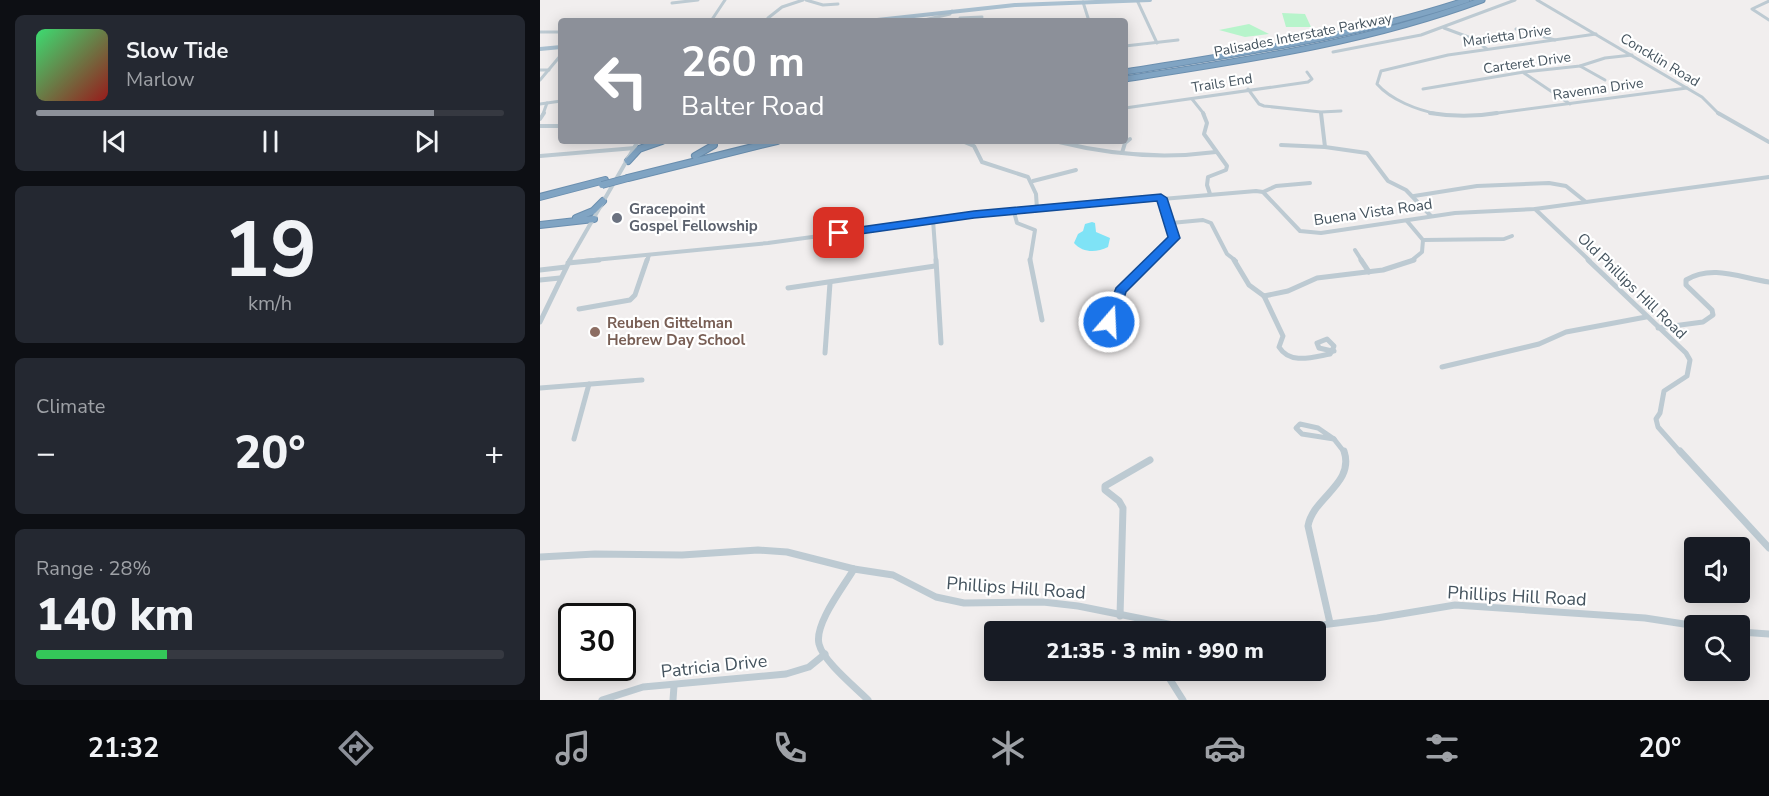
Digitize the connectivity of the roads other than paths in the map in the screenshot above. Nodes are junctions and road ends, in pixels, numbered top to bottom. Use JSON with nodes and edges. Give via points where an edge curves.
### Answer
{"nodes":[{"id":1,"x":698,"y":0,"type":"edge"},
{"id":2,"x":725,"y":0,"type":"edge"},
{"id":3,"x":805,"y":0,"type":"edge"},
{"id":4,"x":1137,"y":0,"type":"edge"},
{"id":5,"x":1150,"y":0,"type":"edge"},
{"id":6,"x":1467,"y":0,"type":"edge"},
{"id":7,"x":1481,"y":0,"type":"edge"},
{"id":8,"x":1515,"y":0,"type":"edge"},
{"id":9,"x":1537,"y":0,"type":"edge"},
{"id":10,"x":1769,"y":1,"type":"edge"},
{"id":11,"x":1015,"y":2,"type":"edge"},
{"id":12,"x":1083,"y":2,"type":"junction"},
{"id":13,"x":672,"y":3,"type":"dead end"},
{"id":14,"x":838,"y":4,"type":"dead end"},
{"id":15,"x":1759,"y":4,"type":"junction"},
{"id":16,"x":1769,"y":7,"type":"edge"},
{"id":17,"x":980,"y":8,"type":"junction"},
{"id":18,"x":951,"y":11,"type":"junction"},
{"id":19,"x":713,"y":18,"type":"edge"},
{"id":20,"x":768,"y":18,"type":"dead end"},
{"id":21,"x":893,"y":18,"type":"edge"},
{"id":22,"x":933,"y":18,"type":"edge"},
{"id":23,"x":983,"y":18,"type":"edge"},
{"id":24,"x":1088,"y":18,"type":"edge"},
{"id":25,"x":1769,"y":20,"type":"edge"},
{"id":26,"x":1444,"y":28,"type":"junction"},
{"id":27,"x":1516,"y":29,"type":"dead end"},
{"id":28,"x":540,"y":32,"type":"edge"},
{"id":29,"x":558,"y":32,"type":"edge"},
{"id":30,"x":1596,"y":34,"type":"junction"},
{"id":31,"x":1178,"y":40,"type":"dead end"},
{"id":32,"x":1556,"y":40,"type":"junction"},
{"id":33,"x":1157,"y":43,"type":"junction"},
{"id":34,"x":1128,"y":46,"type":"edge"},
{"id":35,"x":558,"y":47,"type":"edge"},
{"id":36,"x":540,"y":49,"type":"edge"},
{"id":37,"x":1487,"y":49,"type":"junction"},
{"id":38,"x":1333,"y":52,"type":"dead end"},
{"id":39,"x":1634,"y":55,"type":"junction"},
{"id":40,"x":558,"y":58,"type":"edge"},
{"id":41,"x":1580,"y":66,"type":"junction"},
{"id":42,"x":540,"y":70,"type":"edge"},
{"id":43,"x":549,"y":70,"type":"junction"},
{"id":44,"x":1128,"y":72,"type":"edge"},
{"id":45,"x":1307,"y":72,"type":"dead end"},
{"id":46,"x":1524,"y":72,"type":"junction"},
{"id":47,"x":1128,"y":78,"type":"edge"},
{"id":48,"x":540,"y":80,"type":"edge"},
{"id":49,"x":1605,"y":80,"type":"dead end"},
{"id":50,"x":1687,"y":88,"type":"junction"},
{"id":51,"x":1248,"y":89,"type":"junction"},
{"id":52,"x":1423,"y":89,"type":"dead end"},
{"id":53,"x":1192,"y":99,"type":"junction"},
{"id":54,"x":558,"y":101,"type":"edge"},
{"id":55,"x":547,"y":103,"type":"junction"},
{"id":56,"x":540,"y":104,"type":"edge"},
{"id":57,"x":1570,"y":104,"type":"junction"},
{"id":58,"x":1128,"y":108,"type":"edge"},
{"id":59,"x":1511,"y":110,"type":"joint"},
{"id":60,"x":1341,"y":111,"type":"dead end"},
{"id":61,"x":1321,"y":112,"type":"junction"},
{"id":62,"x":540,"y":119,"type":"edge"},
{"id":63,"x":540,"y":126,"type":"edge"},
{"id":64,"x":558,"y":126,"type":"edge"},
{"id":65,"x":1769,"y":142,"type":"edge"},
{"id":66,"x":637,"y":144,"type":"edge"},
{"id":67,"x":652,"y":144,"type":"edge"},
{"id":68,"x":712,"y":144,"type":"edge"},
{"id":69,"x":748,"y":144,"type":"edge"},
{"id":70,"x":764,"y":144,"type":"edge"},
{"id":71,"x":969,"y":144,"type":"edge"},
{"id":72,"x":1066,"y":144,"type":"edge"},
{"id":73,"x":1125,"y":144,"type":"edge"},
{"id":74,"x":1281,"y":145,"type":"dead end"},
{"id":75,"x":1325,"y":147,"type":"junction"},
{"id":76,"x":1216,"y":152,"type":"junction"},
{"id":77,"x":1122,"y":153,"type":"junction"},
{"id":78,"x":540,"y":156,"type":"edge"},
{"id":79,"x":628,"y":161,"type":"junction"},
{"id":80,"x":642,"y":170,"type":"junction"},
{"id":81,"x":1076,"y":170,"type":"dead end"},
{"id":82,"x":629,"y":176,"type":"junction"},
{"id":83,"x":1769,"y":177,"type":"edge"},
{"id":84,"x":1033,"y":181,"type":"junction"},
{"id":85,"x":603,"y":182,"type":"junction"},
{"id":86,"x":1310,"y":183,"type":"dead end"},
{"id":87,"x":1263,"y":192,"type":"junction"},
{"id":88,"x":1210,"y":194,"type":"junction"},
{"id":89,"x":1414,"y":196,"type":"junction"},
{"id":90,"x":540,"y":198,"type":"edge"},
{"id":91,"x":1161,"y":198,"type":"junction"},
{"id":92,"x":603,"y":201,"type":"junction"},
{"id":93,"x":1586,"y":202,"type":"junction"},
{"id":94,"x":540,"y":203,"type":"edge"},
{"id":95,"x":1037,"y":209,"type":"junction"},
{"id":96,"x":1535,"y":209,"type":"junction"},
{"id":97,"x":1014,"y":212,"type":"junction"},
{"id":98,"x":1431,"y":216,"type":"junction"},
{"id":99,"x":593,"y":220,"type":"junction"},
{"id":100,"x":933,"y":220,"type":"junction"},
{"id":101,"x":1407,"y":221,"type":"junction"},
{"id":102,"x":558,"y":223,"type":"junction"},
{"id":103,"x":1171,"y":223,"type":"junction"},
{"id":104,"x":540,"y":226,"type":"edge"},
{"id":105,"x":1512,"y":236,"type":"dead end"},
{"id":106,"x":1423,"y":240,"type":"junction"},
{"id":107,"x":1355,"y":250,"type":"dead end"},
{"id":108,"x":649,"y":255,"type":"junction"},
{"id":109,"x":567,"y":265,"type":"junction"},
{"id":110,"x":935,"y":266,"type":"junction"},
{"id":111,"x":540,"y":270,"type":"edge"},
{"id":112,"x":1370,"y":272,"type":"junction"},
{"id":113,"x":1704,"y":273,"type":"joint"},
{"id":114,"x":560,"y":278,"type":"junction"},
{"id":115,"x":540,"y":280,"type":"edge"},
{"id":116,"x":1769,"y":282,"type":"edge"},
{"id":117,"x":830,"y":283,"type":"junction"},
{"id":118,"x":788,"y":288,"type":"dead end"},
{"id":119,"x":1264,"y":296,"type":"junction"},
{"id":120,"x":579,"y":309,"type":"dead end"},
{"id":121,"x":543,"y":312,"type":"edge"},
{"id":122,"x":1646,"y":317,"type":"junction"},
{"id":123,"x":1042,"y":320,"type":"dead end"},
{"id":124,"x":540,"y":322,"type":"edge"},
{"id":125,"x":1109,"y":322,"type":"dead end"},
{"id":126,"x":1658,"y":328,"type":"junction"},
{"id":127,"x":941,"y":343,"type":"dead end"},
{"id":128,"x":1334,"y":351,"type":"dead end"},
{"id":129,"x":825,"y":353,"type":"dead end"},
{"id":130,"x":1442,"y":367,"type":"dead end"},
{"id":131,"x":642,"y":380,"type":"dead end"},
{"id":132,"x":589,"y":384,"type":"junction"},
{"id":133,"x":540,"y":387,"type":"edge"},
{"id":134,"x":574,"y":439,"type":"dead end"},
{"id":135,"x":1336,"y":439,"type":"junction"},
{"id":136,"x":1150,"y":460,"type":"dead end"},
{"id":137,"x":1769,"y":548,"type":"edge"},
{"id":138,"x":540,"y":557,"type":"edge"},
{"id":139,"x":854,"y":569,"type":"junction"},
{"id":140,"x":1120,"y":615,"type":"junction"},
{"id":141,"x":1138,"y":621,"type":"edge"},
{"id":142,"x":1330,"y":623,"type":"junction"},
{"id":143,"x":1326,"y":624,"type":"edge"},
{"id":144,"x":1684,"y":624,"type":"edge"},
{"id":145,"x":1750,"y":633,"type":"edge"},
{"id":146,"x":1769,"y":634,"type":"edge"},
{"id":147,"x":825,"y":654,"type":"junction"},
{"id":148,"x":1171,"y":681,"type":"edge"},
{"id":149,"x":674,"y":686,"type":"junction"},
{"id":150,"x":602,"y":700,"type":"edge"},
{"id":151,"x":673,"y":700,"type":"edge"},
{"id":152,"x":868,"y":700,"type":"edge"},
{"id":153,"x":1183,"y":700,"type":"edge"}],
"edges":[{"from":1,"to":13,"type":"street"},
{"from":2,"to":19,"type":"street"},
{"from":3,"to":14,"type":"street"},
{"from":3,"to":20,"type":"street","via":[[782,7]]},
{"from":4,"to":5,"type":"main road"},
{"from":4,"to":12,"type":"main road"},
{"from":4,"to":33,"type":"street"},
{"from":6,"to":44,"type":"highway","name":"Palisades Interstate Parkway","via":[[1324,39]]},
{"from":7,"to":47,"type":"highway","name":"Palisades Interstate Parkway","via":[[1413,24],[1342,42]]},
{"from":8,"to":26,"type":"street"},
{"from":9,"to":30,"type":"street","name":"Concklin Road"},
{"from":10,"to":15,"type":"street"},
{"from":11,"to":12,"type":"main road"},
{"from":11,"to":17,"type":"main road"},
{"from":12,"to":24,"type":"street"},
{"from":15,"to":16,"type":"street"},
{"from":15,"to":25,"type":"street","via":[[1753,11]]},
{"from":17,"to":18,"type":"main road"},
{"from":17,"to":23,"type":"street"},
{"from":18,"to":21,"type":"main road"},
{"from":18,"to":22,"type":"street"},
{"from":26,"to":37,"type":"street"},
{"from":26,"to":38,"type":"street","via":[[1412,38]]},
{"from":27,"to":32,"type":"street"},
{"from":28,"to":29,"type":"street"},
{"from":30,"to":32,"type":"street","name":"Marietta Drive"},
{"from":30,"to":39,"type":"street","name":"Concklin Road"},
{"from":31,"to":33,"type":"street"},
{"from":32,"to":37,"type":"street","name":"Marietta Drive"},
{"from":33,"to":34,"type":"street"},
{"from":35,"to":36,"type":"main road"},
{"from":37,"to":59,"type":"street","name":"Marietta Drive","via":[[1381,71],[1377,84],[1386,94],[1427,112],[1474,117]]},
{"from":39,"to":41,"type":"street","name":"Carteret Drive"},
{"from":39,"to":50,"type":"street","name":"Concklin Road"},
{"from":40,"to":43,"type":"street"},
{"from":41,"to":46,"type":"street","name":"Carteret Drive"},
{"from":41,"to":49,"type":"street"},
{"from":42,"to":43,"type":"street"},
{"from":43,"to":48,"type":"street"},
{"from":45,"to":51,"type":"street","name":"Trails End","via":[[1312,79],[1308,82]]},
{"from":46,"to":52,"type":"street","name":"Carteret Drive"},
{"from":46,"to":57,"type":"street"},
{"from":50,"to":57,"type":"street","name":"Ravenna Drive"},
{"from":50,"to":65,"type":"street","name":"Concklin Road","via":[[1721,116]]},
{"from":51,"to":53,"type":"street","name":"Trails End"},
{"from":51,"to":61,"type":"street","via":[[1264,106]]},
{"from":53,"to":58,"type":"street","name":"Trails End"},
{"from":53,"to":76,"type":"street","via":[[1207,116],[1204,134]]},
{"from":54,"to":55,"type":"street"},
{"from":55,"to":56,"type":"street"},
{"from":55,"to":62,"type":"street"},
{"from":57,"to":59,"type":"street","name":"Ravenna Drive"},
{"from":60,"to":61,"type":"street"},
{"from":61,"to":75,"type":"street"},
{"from":63,"to":64,"type":"street"},
{"from":66,"to":78,"type":"street"},
{"from":66,"to":79,"type":"street"},
{"from":67,"to":79,"type":"highway","via":[[639,148]]},
{"from":68,"to":80,"type":"highway","via":[[704,153]]},
{"from":69,"to":80,"type":"highway"},
{"from":70,"to":82,"type":"highway"},
{"from":71,"to":84,"type":"street","via":[[982,162],[1021,173]]},
{"from":72,"to":77,"type":"street"},
{"from":73,"to":77,"type":"street"},
{"from":74,"to":75,"type":"street"},
{"from":75,"to":89,"type":"street","via":[[1367,153],[1388,181]]},
{"from":76,"to":77,"type":"street"},
{"from":76,"to":88,"type":"street","via":[[1227,166],[1208,177]]},
{"from":79,"to":92,"type":"street"},
{"from":80,"to":82,"type":"highway"},
{"from":81,"to":84,"type":"street"},
{"from":82,"to":85,"type":"highway","bridge":true},
{"from":83,"to":93,"type":"street","name":"Buena Vista Road"},
{"from":84,"to":95,"type":"street"},
{"from":85,"to":90,"type":"highway"},
{"from":85,"to":94,"type":"highway"},
{"from":86,"to":87,"type":"street","via":[[1276,186]]},
{"from":87,"to":88,"type":"street"},
{"from":87,"to":101,"type":"street","name":"Buena Vista Road","via":[[1296,228],[1311,233]]},
{"from":88,"to":91,"type":"street"},
{"from":89,"to":93,"type":"street","via":[[1478,186],[1549,183],[1566,186]]},
{"from":89,"to":98,"type":"street"},
{"from":91,"to":95,"type":"street"},
{"from":91,"to":103,"type":"street"},
{"from":92,"to":99,"type":"street"},
{"from":92,"to":102,"type":"highway","via":[[588,213]]},
{"from":93,"to":96,"type":"street","name":"Buena Vista Road"},
{"from":95,"to":97,"type":"street"},
{"from":96,"to":98,"type":"street","name":"Buena Vista Road"},
{"from":96,"to":122,"type":"street","name":"Old Phillips Hill Road"},
{"from":97,"to":100,"type":"street"},
{"from":97,"to":123,"type":"street","via":[[1017,223],[1035,230],[1030,263]]},
{"from":98,"to":101,"type":"street","name":"Buena Vista Road"},
{"from":99,"to":102,"type":"highway"},
{"from":99,"to":104,"type":"highway"},
{"from":99,"to":109,"type":"street"},
{"from":100,"to":108,"type":"street"},
{"from":100,"to":110,"type":"street"},
{"from":101,"to":106,"type":"street"},
{"from":102,"to":104,"type":"highway"},
{"from":103,"to":119,"type":"street","via":[[1211,223],[1249,285]]},
{"from":103,"to":125,"type":"street","via":[[1174,238],[1120,291]]},
{"from":105,"to":106,"type":"street"},
{"from":106,"to":112,"type":"street","via":[[1423,252],[1414,260],[1401,267]]},
{"from":107,"to":112,"type":"street"},
{"from":108,"to":109,"type":"street"},
{"from":108,"to":120,"type":"street","via":[[630,300]]},
{"from":109,"to":111,"type":"street"},
{"from":109,"to":114,"type":"street"},
{"from":110,"to":117,"type":"street"},
{"from":110,"to":127,"type":"street"},
{"from":112,"to":119,"type":"street","via":[[1319,277],[1292,290]]},
{"from":113,"to":116,"type":"street"},
{"from":113,"to":126,"type":"street","via":[[1690,276],[1686,285],[1713,315],[1703,322]]},
{"from":114,"to":115,"type":"street"},
{"from":114,"to":121,"type":"street"},
{"from":117,"to":118,"type":"street"},
{"from":117,"to":129,"type":"street"},
{"from":119,"to":128,"type":"street","via":[[1283,336],[1281,353],[1297,358]]},
{"from":121,"to":124,"type":"street"},
{"from":122,"to":126,"type":"street","name":"Old Phillips Hill Road"},
{"from":122,"to":130,"type":"street","via":[[1566,332],[1539,344]]},
{"from":126,"to":137,"type":"street","name":"Old Phillips Hill Road","via":[[1686,353],[1690,367],[1683,380],[1664,391],[1656,419],[1658,427]]},
{"from":131,"to":132,"type":"street"},
{"from":132,"to":133,"type":"street"},
{"from":132,"to":134,"type":"street"},
{"from":135,"to":135,"type":"street","via":[[1307,423],[1296,428],[1302,434]]},
{"from":135,"to":142,"type":"street","via":[[1345,454],[1343,480],[1310,517],[1308,530]]},
{"from":136,"to":140,"type":"street","via":[[1105,486],[1123,508]]},
{"from":138,"to":139,"type":"street","name":"Phillips Hill Road","via":[[758,550],[787,552]]},
{"from":139,"to":140,"type":"street","name":"Phillips Hill Road","via":[[893,575],[936,597],[964,603],[1043,602]]},
{"from":139,"to":147,"type":"street","via":[[821,627],[818,643]]},
{"from":140,"to":141,"type":"street","name":"Phillips Hill Road"},
{"from":142,"to":143,"type":"street","name":"Phillips Hill Road"},
{"from":142,"to":144,"type":"street","name":"Phillips Hill Road","via":[[1455,605]]},
{"from":145,"to":146,"type":"street"},
{"from":147,"to":149,"type":"street","name":"Patricia Drive","via":[[809,667],[786,674]]},
{"from":147,"to":152,"type":"street"},
{"from":148,"to":153,"type":"street"},
{"from":149,"to":150,"type":"street","name":"Patricia Drive","via":[[643,687]]},
{"from":149,"to":151,"type":"street"}]}
